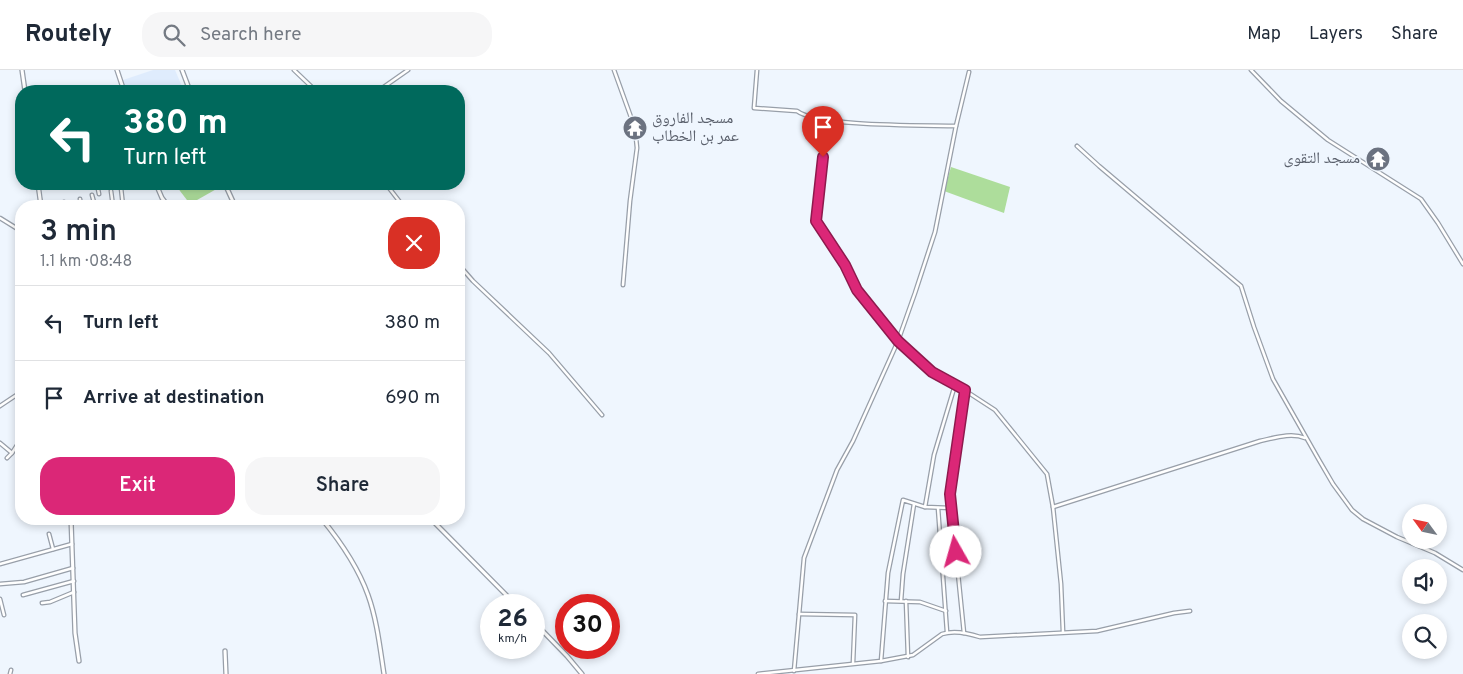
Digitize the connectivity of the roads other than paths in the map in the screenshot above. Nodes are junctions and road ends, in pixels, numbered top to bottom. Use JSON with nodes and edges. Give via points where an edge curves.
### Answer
{"nodes":[{"id":1,"x":22,"y":70,"type":"edge"},
{"id":2,"x":117,"y":70,"type":"edge"},
{"id":3,"x":182,"y":70,"type":"edge"},
{"id":4,"x":294,"y":70,"type":"edge"},
{"id":5,"x":408,"y":70,"type":"edge"},
{"id":6,"x":614,"y":70,"type":"edge"},
{"id":7,"x":757,"y":70,"type":"edge"},
{"id":8,"x":1251,"y":70,"type":"edge"},
{"id":9,"x":969,"y":72,"type":"dead end"},
{"id":10,"x":24,"y":85,"type":"edge"},
{"id":11,"x":122,"y":85,"type":"edge"},
{"id":12,"x":188,"y":85,"type":"edge"},
{"id":13,"x":310,"y":85,"type":"edge"},
{"id":14,"x":387,"y":85,"type":"edge"},
{"id":15,"x":828,"y":120,"type":"junction"},
{"id":16,"x":956,"y":126,"type":"junction"},
{"id":17,"x":1078,"y":146,"type":"dead end"},
{"id":18,"x":98,"y":190,"type":"edge"},
{"id":19,"x":391,"y":190,"type":"edge"},
{"id":20,"x":111,"y":191,"type":"dead end"},
{"id":21,"x":99,"y":194,"type":"dead end"},
{"id":22,"x":92,"y":195,"type":"dead end"},
{"id":23,"x":94,"y":200,"type":"edge"},
{"id":24,"x":112,"y":200,"type":"edge"},
{"id":25,"x":398,"y":200,"type":"edge"},
{"id":26,"x":0,"y":218,"type":"edge"},
{"id":27,"x":15,"y":227,"type":"edge"},
{"id":28,"x":1463,"y":264,"type":"edge"},
{"id":29,"x":465,"y":272,"type":"edge"},
{"id":30,"x":623,"y":285,"type":"dead end"},
{"id":31,"x":898,"y":341,"type":"junction"},
{"id":32,"x":955,"y":384,"type":"junction"},
{"id":33,"x":965,"y":390,"type":"junction"},
{"id":34,"x":15,"y":396,"type":"edge"},
{"id":35,"x":0,"y":406,"type":"edge"},
{"id":36,"x":602,"y":416,"type":"dead end"},
{"id":37,"x":1306,"y":438,"type":"junction"},
{"id":38,"x":0,"y":443,"type":"edge"},
{"id":39,"x":15,"y":447,"type":"edge"},
{"id":40,"x":12,"y":452,"type":"junction"},
{"id":41,"x":7,"y":458,"type":"dead end"},
{"id":42,"x":914,"y":504,"type":"junction"},
{"id":43,"x":925,"y":507,"type":"junction"},
{"id":44,"x":1052,"y":507,"type":"junction"},
{"id":45,"x":938,"y":508,"type":"junction"},
{"id":46,"x":951,"y":508,"type":"junction"},
{"id":47,"x":71,"y":525,"type":"edge"},
{"id":48,"x":326,"y":525,"type":"edge"},
{"id":49,"x":437,"y":525,"type":"edge"},
{"id":50,"x":49,"y":534,"type":"dead end"},
{"id":51,"x":72,"y":544,"type":"junction"},
{"id":52,"x":53,"y":549,"type":"junction"},
{"id":53,"x":0,"y":564,"type":"edge"},
{"id":54,"x":73,"y":568,"type":"junction"},
{"id":55,"x":1463,"y":570,"type":"edge"},
{"id":56,"x":74,"y":581,"type":"junction"},
{"id":57,"x":0,"y":584,"type":"edge"},
{"id":58,"x":74,"y":592,"type":"junction"},
{"id":59,"x":24,"y":594,"type":"dead end"},
{"id":60,"x":505,"y":594,"type":"edge"},
{"id":61,"x":0,"y":599,"type":"edge"},
{"id":62,"x":885,"y":601,"type":"junction"},
{"id":63,"x":901,"y":601,"type":"junction"},
{"id":64,"x":906,"y":601,"type":"junction"},
{"id":65,"x":42,"y":603,"type":"dead end"},
{"id":66,"x":946,"y":611,"type":"junction"},
{"id":67,"x":1190,"y":611,"type":"dead end"},
{"id":68,"x":799,"y":614,"type":"junction"},
{"id":69,"x":4,"y":615,"type":"dead end"},
{"id":70,"x":946,"y":632,"type":"junction"},
{"id":71,"x":1063,"y":632,"type":"junction"},
{"id":72,"x":545,"y":633,"type":"edge"},
{"id":73,"x":964,"y":633,"type":"junction"},
{"id":74,"x":225,"y":651,"type":"dead end"},
{"id":75,"x":908,"y":657,"type":"junction"},
{"id":76,"x":79,"y":661,"type":"dead end"},
{"id":77,"x":882,"y":661,"type":"junction"},
{"id":78,"x":853,"y":663,"type":"junction"},
{"id":79,"x":11,"y":670,"type":"dead end"},
{"id":80,"x":794,"y":671,"type":"junction"},
{"id":81,"x":10,"y":674,"type":"edge"},
{"id":82,"x":226,"y":674,"type":"edge"},
{"id":83,"x":384,"y":674,"type":"edge"},
{"id":84,"x":582,"y":674,"type":"edge"},
{"id":85,"x":758,"y":674,"type":"edge"}],
"edges":[{"from":1,"to":10,"type":"street"},
{"from":2,"to":11,"type":"street"},
{"from":3,"to":12,"type":"street"},
{"from":4,"to":13,"type":"street"},
{"from":5,"to":14,"type":"street"},
{"from":6,"to":30,"type":"street","via":[[636,138]]},
{"from":7,"to":15,"type":"street","via":[[754,108],[797,111],[803,116]]},
{"from":8,"to":28,"type":"street","via":[[1328,140],[1421,199]]},
{"from":9,"to":16,"type":"street"},
{"from":15,"to":16,"type":"street"},
{"from":15,"to":31,"type":"street","via":[[816,221],[857,290]]},
{"from":16,"to":31,"type":"street","via":[[936,232]]},
{"from":17,"to":37,"type":"street","via":[[1241,286],[1273,379]]},
{"from":18,"to":21,"type":"street"},
{"from":19,"to":25,"type":"street"},
{"from":20,"to":24,"type":"street"},
{"from":22,"to":23,"type":"street"},
{"from":26,"to":27,"type":"street"},
{"from":29,"to":36,"type":"street","via":[[550,353]]},
{"from":31,"to":32,"type":"street","via":[[932,372]]},
{"from":31,"to":68,"type":"street","via":[[838,470],[804,558]]},
{"from":32,"to":33,"type":"street"},
{"from":32,"to":43,"type":"street","via":[[934,454]]},
{"from":33,"to":44,"type":"street","via":[[995,410],[1047,474]]},
{"from":33,"to":46,"type":"street","via":[[950,494]]},
{"from":34,"to":35,"type":"street"},
{"from":37,"to":44,"type":"street","via":[[1283,436],[1260,441]]},
{"from":37,"to":55,"type":"street","via":[[1333,484],[1358,514]]},
{"from":38,"to":40,"type":"street"},
{"from":39,"to":40,"type":"street"},
{"from":40,"to":41,"type":"street"},
{"from":42,"to":43,"type":"street"},
{"from":42,"to":62,"type":"street","via":[[903,500],[889,564]]},
{"from":42,"to":63,"type":"street"},
{"from":43,"to":45,"type":"street"},
{"from":44,"to":71,"type":"street"},
{"from":45,"to":46,"type":"street"},
{"from":45,"to":66,"type":"street"},
{"from":46,"to":73,"type":"street"},
{"from":47,"to":51,"type":"street"},
{"from":48,"to":83,"type":"street","via":[[349,558],[368,595]]},
{"from":49,"to":60,"type":"street"},
{"from":50,"to":52,"type":"street"},
{"from":51,"to":52,"type":"street"},
{"from":51,"to":54,"type":"street"},
{"from":52,"to":53,"type":"street"},
{"from":54,"to":56,"type":"street"},
{"from":54,"to":57,"type":"street","via":[[24,582]]},
{"from":56,"to":58,"type":"street"},
{"from":56,"to":59,"type":"street"},
{"from":58,"to":65,"type":"street"},
{"from":58,"to":76,"type":"street"},
{"from":61,"to":69,"type":"street"},
{"from":62,"to":63,"type":"street"},
{"from":62,"to":77,"type":"street"},
{"from":63,"to":64,"type":"street"},
{"from":64,"to":66,"type":"street"},
{"from":64,"to":75,"type":"street"},
{"from":66,"to":70,"type":"street"},
{"from":67,"to":71,"type":"street","via":[[1097,631]]},
{"from":68,"to":78,"type":"street","via":[[855,615]]},
{"from":68,"to":80,"type":"street"},
{"from":70,"to":73,"type":"street"},
{"from":70,"to":75,"type":"street"},
{"from":71,"to":73,"type":"street","via":[[980,637]]},
{"from":72,"to":84,"type":"street"},
{"from":74,"to":82,"type":"street"},
{"from":75,"to":77,"type":"street"},
{"from":77,"to":78,"type":"street"},
{"from":78,"to":80,"type":"street"},
{"from":79,"to":81,"type":"street"},
{"from":80,"to":85,"type":"street"}]}
